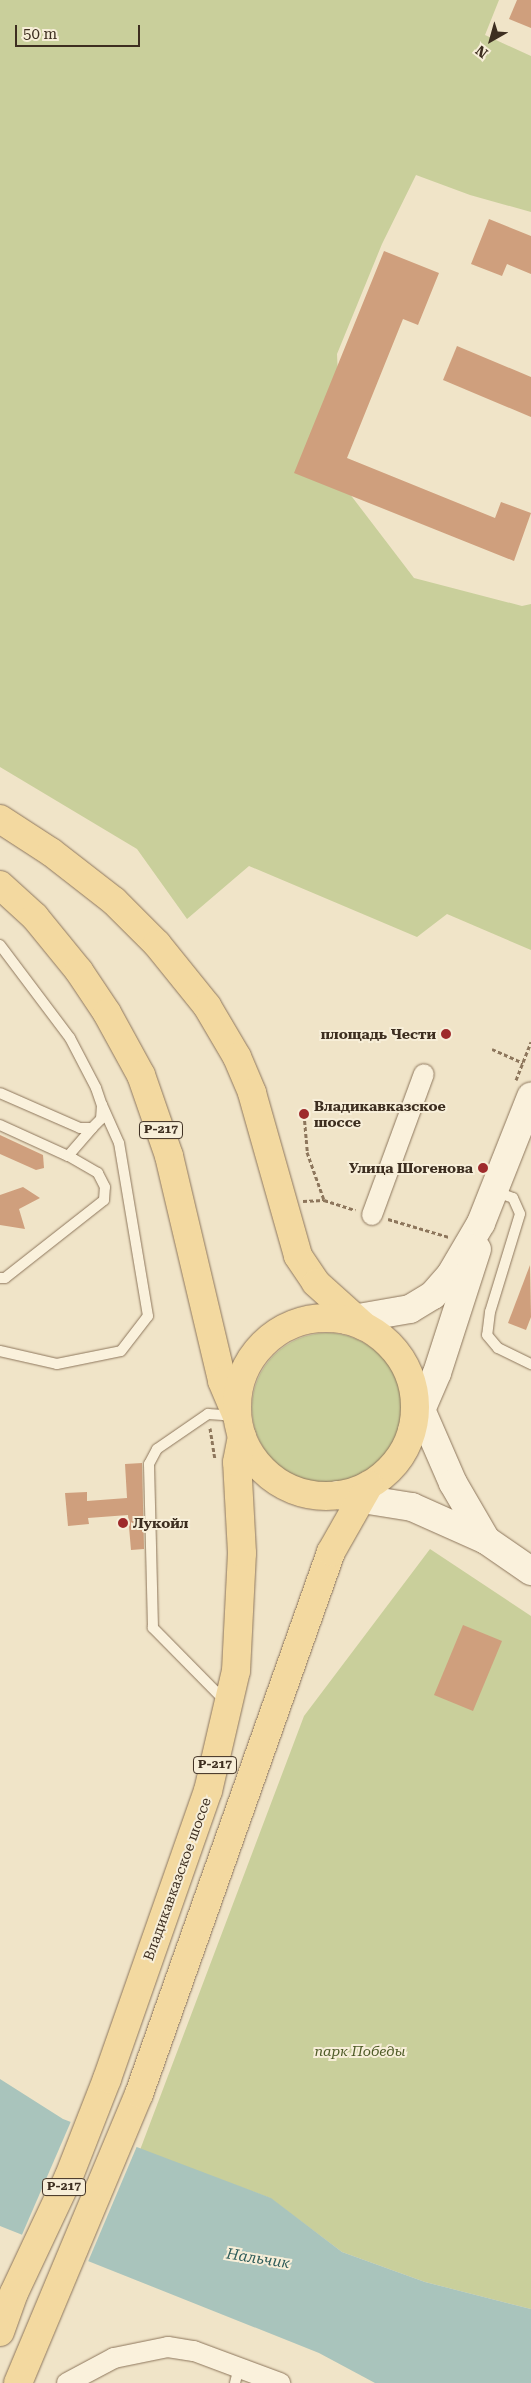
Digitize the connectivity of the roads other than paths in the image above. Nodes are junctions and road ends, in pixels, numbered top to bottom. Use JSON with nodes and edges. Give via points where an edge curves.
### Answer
{"nodes":[{"id":1,"x":0,"y":820,"type":"edge"},
{"id":2,"x":0,"y":886,"type":"edge"},
{"id":3,"x":0,"y":945,"type":"edge"},
{"id":4,"x":428,"y":1075,"type":"dead end"},
{"id":5,"x":522,"y":1092,"type":"edge"},
{"id":6,"x":0,"y":1093,"type":"edge"},
{"id":7,"x":102,"y":1105,"type":"junction"},
{"id":8,"x":0,"y":1125,"type":"edge"},
{"id":9,"x":92,"y":1128,"type":"junction"},
{"id":10,"x":68,"y":1156,"type":"junction"},
{"id":11,"x":494,"y":1191,"type":"junction"},
{"id":12,"x":376,"y":1216,"type":"road end"},
{"id":13,"x":481,"y":1223,"type":"junction"},
{"id":14,"x":0,"y":1278,"type":"edge"},
{"id":15,"x":355,"y":1322,"type":"junction"},
{"id":16,"x":0,"y":1351,"type":"edge"},
{"id":17,"x":530,"y":1360,"type":"edge"},
{"id":18,"x":416,"y":1413,"type":"junction"},
{"id":19,"x":239,"y":1426,"type":"junction"},
{"id":20,"x":356,"y":1493,"type":"junction"},
{"id":21,"x":486,"y":1540,"type":"junction"},
{"id":22,"x":531,"y":1571,"type":"edge"},
{"id":23,"x":230,"y":1707,"type":"junction"},
{"id":24,"x":0,"y":2332,"type":"edge"},
{"id":25,"x":237,"y":2375,"type":"edge"},
{"id":26,"x":18,"y":2383,"type":"edge"},
{"id":27,"x":67,"y":2383,"type":"edge"},
{"id":28,"x":280,"y":2383,"type":"edge"}],
"edges":[{"from":1,"to":15,"type":"main road","via":[[51,852],[114,901],[158,944],[207,1006],[237,1057],[252,1093],[298,1256],[316,1283]]},
{"from":2,"to":19,"type":"main road","number":"Р-217","via":[[35,918],[79,971],[107,1013],[141,1075],[163,1137],[222,1381]]},
{"from":3,"to":7,"type":"lane","via":[[66,1032]]},
{"from":4,"to":12,"type":"street"},
{"from":5,"to":11,"type":"street"},
{"from":6,"to":9,"type":"lane","via":[[67,1124]]},
{"from":7,"to":9,"type":"lane","via":[[101,1119]]},
{"from":7,"to":16,"type":"lane","via":[[119,1143],[148,1316],[121,1351],[57,1364]]},
{"from":8,"to":10,"type":"lane"},
{"from":9,"to":10,"type":"lane"},
{"from":10,"to":14,"type":"lane","via":[[98,1172],[105,1187],[104,1200],[5,1278]]},
{"from":11,"to":13,"type":"street"},
{"from":11,"to":17,"type":"lane","via":[[512,1198],[520,1214],[490,1312],[487,1335],[498,1348]]},
{"from":13,"to":15,"type":"street","via":[[451,1274],[434,1295],[410,1309]]},
{"from":13,"to":18,"type":"street","via":[[476,1255],[437,1373]]},
{"from":15,"to":18,"type":"main road","via":[[393,1348],[411,1379]]},
{"from":15,"to":19,"type":"main road","number":"Р-217","via":[[322,1318],[298,1322],[276,1332],[245,1369],[238,1392]]},
{"from":18,"to":20,"type":"main road","number":"Р-217","via":[[401,1457]]},
{"from":18,"to":21,"type":"street"},
{"from":19,"to":20,"type":"main road","number":"Р-217","via":[[255,1459],[279,1482],[317,1496]]},
{"from":19,"to":23,"type":"main road","name":"Владикавказское шоссе","number":"Р-217","via":[[237,1462],[242,1579],[236,1671]]},
{"from":19,"to":23,"type":"lane","via":[[208,1414],[158,1449],[149,1464],[153,1628]]},
{"from":20,"to":21,"type":"street","via":[[412,1507]]},
{"from":20,"to":26,"type":"main road","number":"Р-217","via":[[331,1552],[139,2094]]},
{"from":21,"to":22,"type":"street"},
{"from":23,"to":24,"type":"main road","name":"Владикавказское шоссе","number":"Р-217","via":[[195,1831],[107,2079],[70,2176],[14,2293]]},
{"from":25,"to":27,"type":"street","via":[[178,2347],[149,2348],[114,2358]]},
{"from":25,"to":28,"type":"street"}]}
